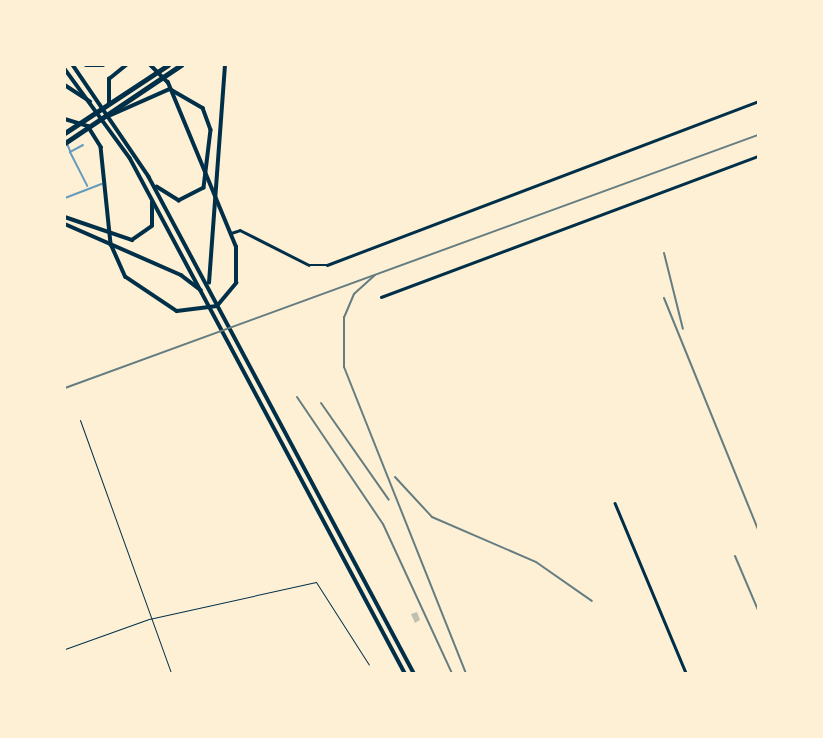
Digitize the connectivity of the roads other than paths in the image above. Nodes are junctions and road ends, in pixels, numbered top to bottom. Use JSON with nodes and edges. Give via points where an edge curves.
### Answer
{"nodes":[{"id":1,"x":73,"y":65,"type":"edge"},
{"id":2,"x":86,"y":65,"type":"edge"},
{"id":3,"x":103,"y":65,"type":"edge"},
{"id":4,"x":126,"y":65,"type":"edge"},
{"id":5,"x":150,"y":65,"type":"edge"},
{"id":6,"x":168,"y":65,"type":"edge"},
{"id":7,"x":181,"y":65,"type":"edge"},
{"id":8,"x":225,"y":65,"type":"edge"},
{"id":9,"x":65,"y":69,"type":"edge"},
{"id":10,"x":65,"y":85,"type":"edge"},
{"id":11,"x":758,"y":101,"type":"edge"},
{"id":12,"x":99,"y":110,"type":"junction"},
{"id":13,"x":112,"y":116,"type":"junction"},
{"id":14,"x":65,"y":118,"type":"edge"},
{"id":15,"x":65,"y":133,"type":"edge"},
{"id":16,"x":65,"y":143,"type":"edge"},
{"id":17,"x":758,"y":156,"type":"edge"},
{"id":18,"x":149,"y":177,"type":"junction"},
{"id":19,"x":150,"y":194,"type":"junction"},
{"id":20,"x":65,"y":217,"type":"edge"},
{"id":21,"x":65,"y":224,"type":"edge"},
{"id":22,"x":231,"y":233,"type":"junction"},
{"id":23,"x":211,"y":291,"type":"junction"},
{"id":24,"x":205,"y":294,"type":"junction"},
{"id":25,"x":381,"y":298,"type":"dead end"},
{"id":26,"x":80,"y":420,"type":"dead end"},
{"id":27,"x":615,"y":503,"type":"dead end"},
{"id":28,"x":376,"y":599,"type":"junction"},
{"id":29,"x":368,"y":603,"type":"junction"},
{"id":30,"x":149,"y":619,"type":"junction"},
{"id":31,"x":65,"y":649,"type":"edge"},
{"id":32,"x":369,"y":665,"type":"dead end"},
{"id":33,"x":171,"y":673,"type":"edge"},
{"id":34,"x":405,"y":673,"type":"edge"},
{"id":35,"x":414,"y":673,"type":"edge"},
{"id":36,"x":685,"y":673,"type":"edge"}],
"edges":[{"from":1,"to":13,"type":"main road"},
{"from":2,"to":3,"type":"main road"},
{"from":4,"to":13,"type":"main road","via":[[107,85]]},
{"from":5,"to":22,"type":"main road","via":[[168,83]]},
{"from":6,"to":15,"type":"highway"},
{"from":7,"to":13,"type":"highway"},
{"from":8,"to":23,"type":"main road","via":[[206,258]]},
{"from":9,"to":12,"type":"main road"},
{"from":10,"to":12,"type":"main road"},
{"from":11,"to":22,"type":"street","via":[[327,265],[309,265],[240,230]]},
{"from":12,"to":19,"type":"main road"},
{"from":13,"to":16,"type":"highway"},
{"from":13,"to":18,"type":"main road"},
{"from":13,"to":18,"type":"main road","via":[[163,90],[183,92],[200,104],[211,130],[208,177],[197,196],[179,201]]},
{"from":14,"to":22,"type":"main road","via":[[84,122],[98,141],[113,252],[139,290],[185,313],[217,306],[239,275]]},
{"from":17,"to":25,"type":"street"},
{"from":18,"to":23,"type":"main road"},
{"from":19,"to":20,"type":"main road","via":[[150,230],[126,240]]},
{"from":19,"to":24,"type":"main road"},
{"from":21,"to":24,"type":"main road","via":[[173,271]]},
{"from":23,"to":28,"type":"main road"},
{"from":24,"to":29,"type":"main road"},
{"from":26,"to":30,"type":"lane"},
{"from":27,"to":36,"type":"street"},
{"from":28,"to":29,"type":"main road"},
{"from":28,"to":35,"type":"main road"},
{"from":29,"to":34,"type":"main road"},
{"from":30,"to":31,"type":"lane"},
{"from":30,"to":32,"type":"lane","via":[[316,582]]},
{"from":30,"to":33,"type":"lane"}]}
